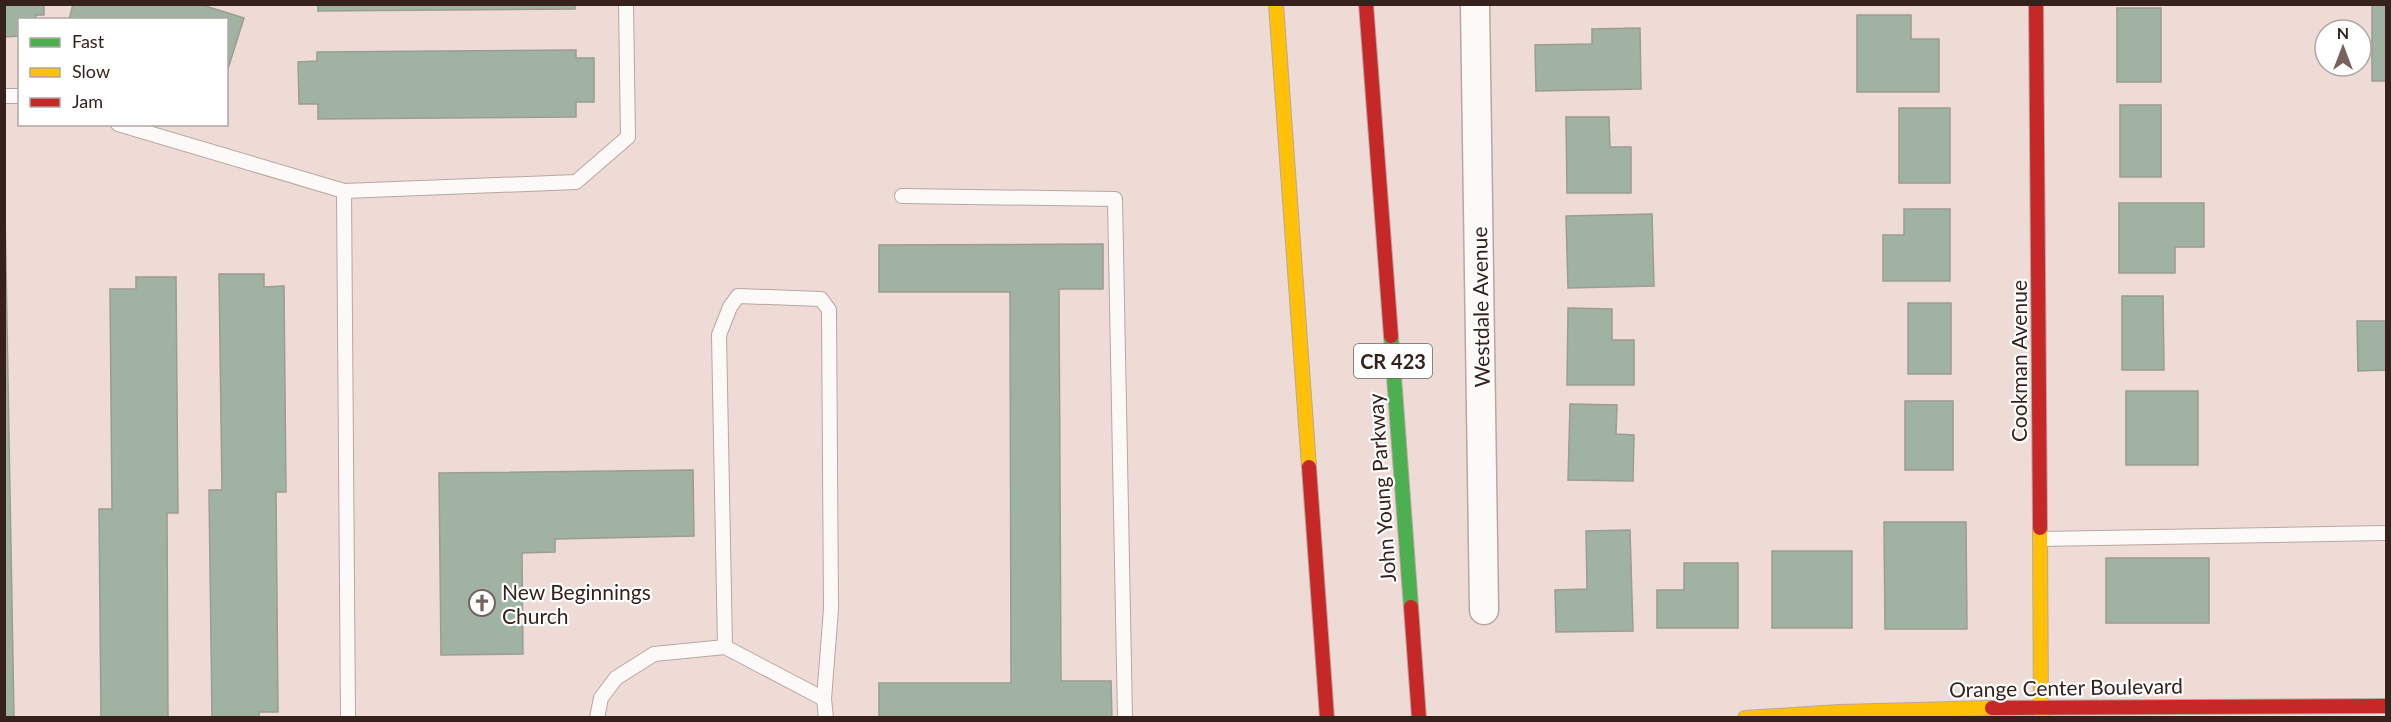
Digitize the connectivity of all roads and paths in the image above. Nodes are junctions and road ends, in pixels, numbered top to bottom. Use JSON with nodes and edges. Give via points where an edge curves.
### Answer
{"nodes":[{"id":1,"x":626,"y":4,"type":"edge"},
{"id":2,"x":1276,"y":4,"type":"edge"},
{"id":3,"x":1366,"y":4,"type":"edge"},
{"id":4,"x":1476,"y":4,"type":"edge"},
{"id":5,"x":2036,"y":4,"type":"edge"},
{"id":6,"x":125,"y":126,"type":"edge"},
{"id":7,"x":344,"y":191,"type":"junction"},
{"id":8,"x":902,"y":196,"type":"dead end"},
{"id":9,"x":2386,"y":533,"type":"edge"},
{"id":10,"x":2040,"y":539,"type":"junction"},
{"id":11,"x":1484,"y":610,"type":"dead end"},
{"id":12,"x":725,"y":647,"type":"junction"},
{"id":13,"x":825,"y":699,"type":"junction"},
{"id":14,"x":2386,"y":706,"type":"edge"},
{"id":15,"x":2041,"y":712,"type":"edge"},
{"id":16,"x":348,"y":717,"type":"edge"},
{"id":17,"x":597,"y":717,"type":"edge"},
{"id":18,"x":826,"y":717,"type":"edge"},
{"id":19,"x":1125,"y":717,"type":"edge"},
{"id":20,"x":1327,"y":717,"type":"edge"},
{"id":21,"x":1419,"y":717,"type":"edge"},
{"id":22,"x":1745,"y":717,"type":"edge"}],
"edges":[{"from":1,"to":7,"type":"lane","via":[[628,137],[576,183]]},
{"from":2,"to":20,"type":"main road"},
{"from":3,"to":21,"type":"main road","name":"John Young Parkway","number":"CR 423"},
{"from":4,"to":11,"type":"street","name":"Westdale Avenue"},
{"from":5,"to":10,"type":"main road","name":"Cookman Avenue"},
{"from":6,"to":7,"type":"lane"},
{"from":7,"to":16,"type":"lane"},
{"from":8,"to":19,"type":"lane","via":[[1114,199]]},
{"from":9,"to":10,"type":"lane"},
{"from":10,"to":15,"type":"main road","name":"Cookman Avenue"},
{"from":12,"to":13,"type":"lane"},
{"from":12,"to":13,"type":"lane","via":[[719,334],[738,296],[821,299],[829,310],[831,585]]},
{"from":12,"to":17,"type":"lane","via":[[654,654],[616,678],[601,698]]},
{"from":13,"to":18,"type":"lane"},
{"from":14,"to":15,"type":"main road","name":"Orange Center Boulevard"},
{"from":15,"to":22,"type":"main road","name":"Orange Center Boulevard","via":[[1839,712]]}]}
